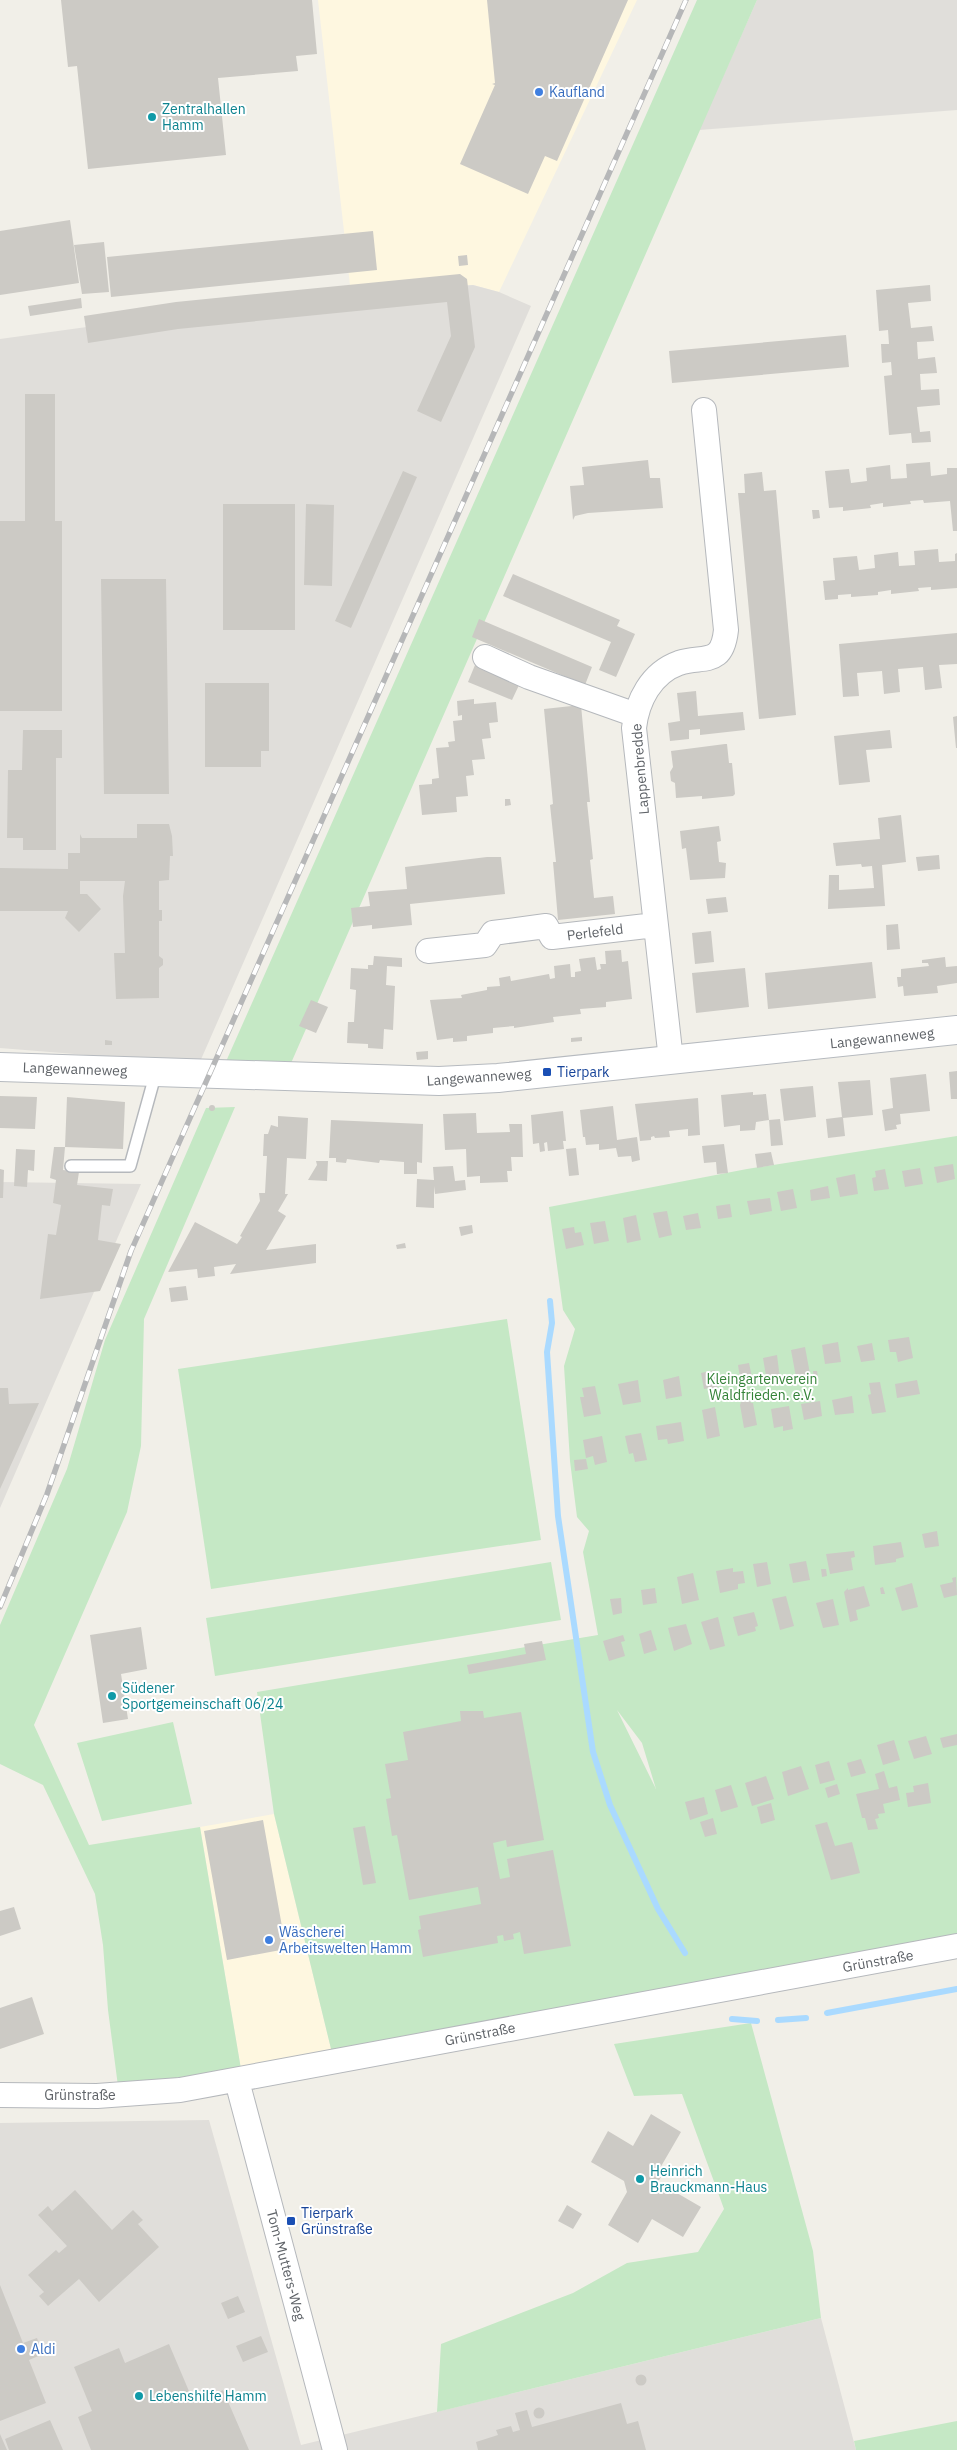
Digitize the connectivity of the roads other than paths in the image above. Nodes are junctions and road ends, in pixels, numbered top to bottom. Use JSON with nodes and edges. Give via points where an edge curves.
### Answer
{"nodes":[{"id":1,"x":704,"y":410,"type":"dead end"},
{"id":2,"x":485,"y":657,"type":"dead end"},
{"id":3,"x":636,"y":716,"type":"junction"},
{"id":4,"x":655,"y":924,"type":"junction"},
{"id":5,"x":428,"y":951,"type":"dead end"},
{"id":6,"x":957,"y":1030,"type":"edge"},
{"id":7,"x":671,"y":1060,"type":"junction"},
{"id":8,"x":0,"y":1067,"type":"edge"},
{"id":9,"x":156,"y":1072,"type":"junction"},
{"id":10,"x":71,"y":1166,"type":"dead end"},
{"id":11,"x":957,"y":1946,"type":"edge"},
{"id":12,"x":237,"y":2080,"type":"junction"},
{"id":13,"x":0,"y":2095,"type":"edge"},
{"id":14,"x":335,"y":2450,"type":"edge"}],
"edges":[{"from":1,"to":3,"type":"street","name":"Lappenbredde","via":[[725,642],[712,658],[667,668],[646,689]]},
{"from":2,"to":3,"type":"street","via":[[528,677]]},
{"from":3,"to":4,"type":"street","name":"Lappenbredde","via":[[634,728]]},
{"from":4,"to":5,"type":"street","name":"Perlefeld","via":[[552,937],[546,926],[492,932],[485,945]]},
{"from":4,"to":7,"type":"street","name":"Lappenbredde"},
{"from":6,"to":7,"type":"street","name":"Langewanneweg"},
{"from":7,"to":9,"type":"street","name":"Langewanneweg","via":[[439,1081]]},
{"from":8,"to":9,"type":"street","name":"Langewanneweg"},
{"from":9,"to":10,"type":"lane","via":[[130,1166]]},
{"from":11,"to":12,"type":"street","name":"Grünstraße"},
{"from":12,"to":13,"type":"street","name":"Grünstraße","via":[[130,2095]]},
{"from":12,"to":14,"type":"street","name":"Tom-Mutters-Weg"}]}
